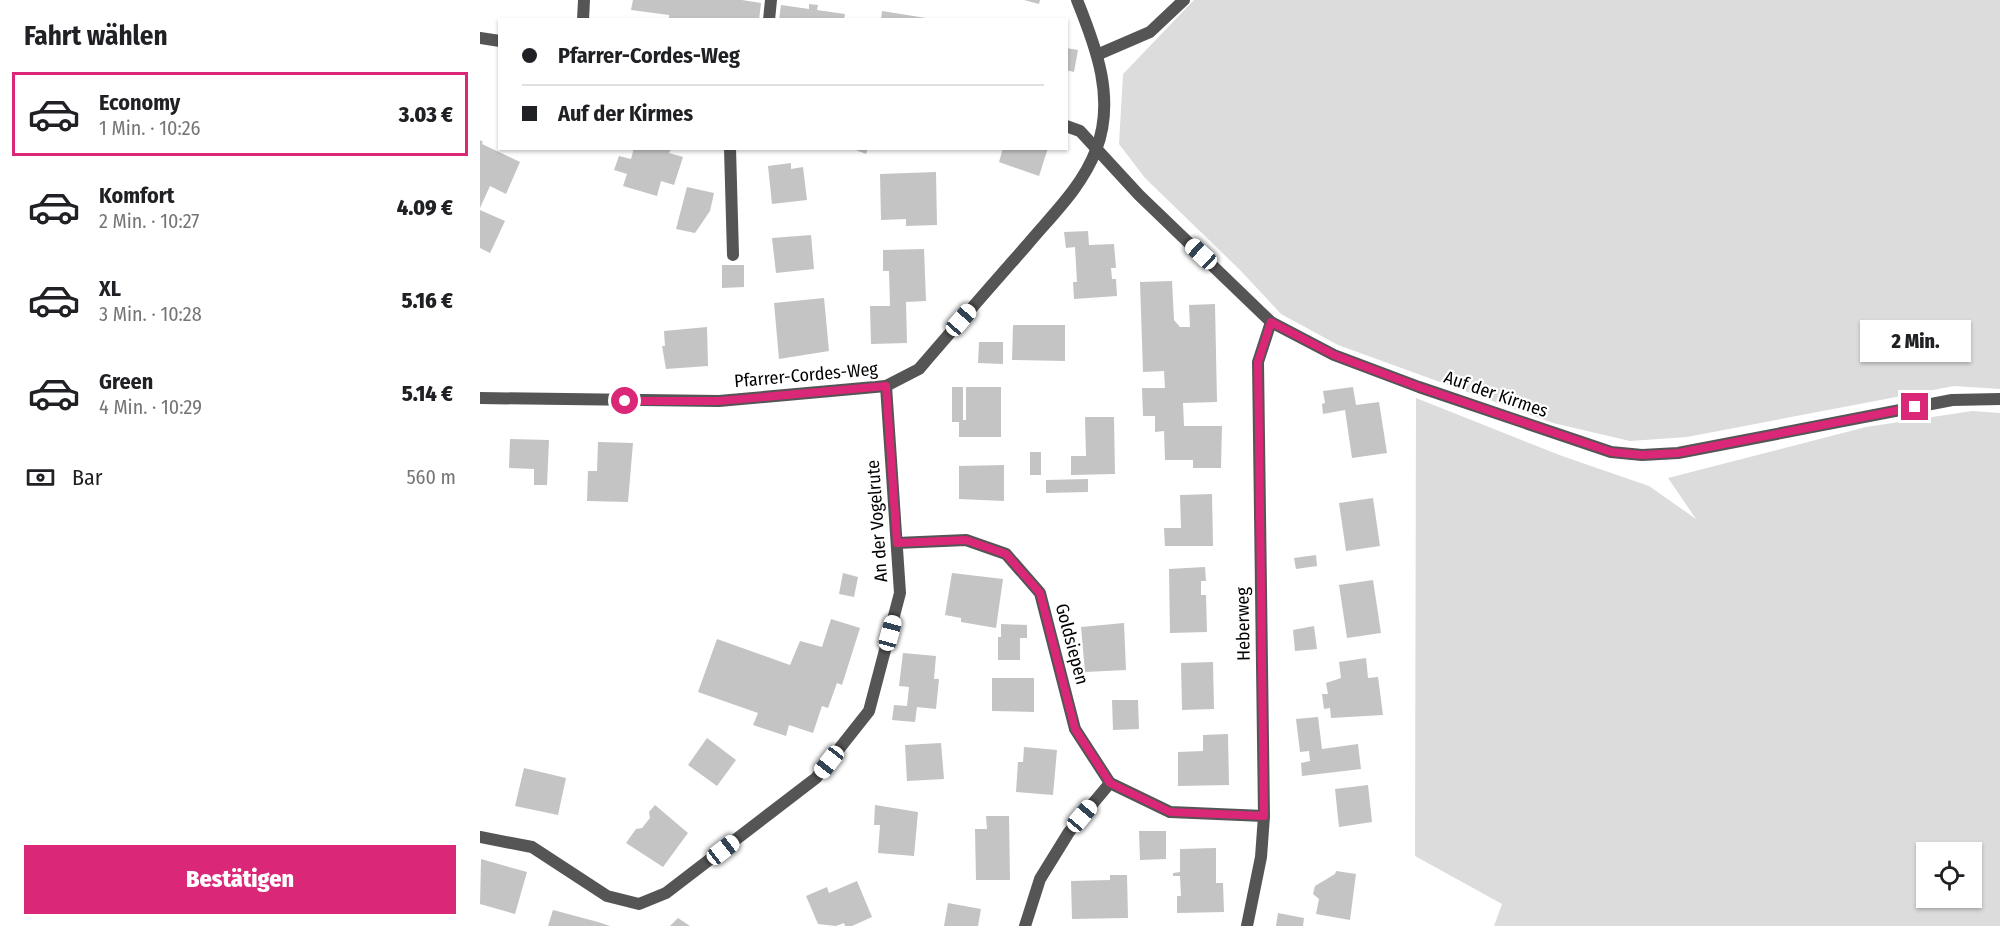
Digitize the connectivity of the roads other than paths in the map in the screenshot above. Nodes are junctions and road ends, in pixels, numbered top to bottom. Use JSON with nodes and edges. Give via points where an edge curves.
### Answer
{"nodes":[{"id":1,"x":584,"y":0,"type":"edge"},
{"id":2,"x":771,"y":0,"type":"edge"},
{"id":3,"x":1077,"y":0,"type":"edge"},
{"id":4,"x":1184,"y":0,"type":"edge"},
{"id":5,"x":583,"y":18,"type":"edge"},
{"id":6,"x":769,"y":18,"type":"edge"},
{"id":7,"x":480,"y":38,"type":"edge"},
{"id":8,"x":498,"y":41,"type":"edge"},
{"id":9,"x":1099,"y":54,"type":"junction"},
{"id":10,"x":1068,"y":127,"type":"edge"},
{"id":11,"x":1097,"y":149,"type":"junction"},
{"id":12,"x":730,"y":150,"type":"edge"},
{"id":13,"x":733,"y":255,"type":"dead end"},
{"id":14,"x":1271,"y":322,"type":"junction"},
{"id":15,"x":886,"y":386,"type":"junction"},
{"id":16,"x":480,"y":398,"type":"edge"},
{"id":17,"x":2000,"y":399,"type":"edge"},
{"id":18,"x":897,"y":543,"type":"junction"},
{"id":19,"x":1110,"y":783,"type":"junction"},
{"id":20,"x":1264,"y":816,"type":"junction"},
{"id":21,"x":480,"y":837,"type":"edge"},
{"id":22,"x":1025,"y":926,"type":"edge"},
{"id":23,"x":1247,"y":926,"type":"edge"}],
"edges":[{"from":1,"to":5,"type":"street"},
{"from":2,"to":6,"type":"street"},
{"from":3,"to":9,"type":"street","name":"Pfarrer-Cordes-Weg"},
{"from":4,"to":9,"type":"street","via":[[1150,32]]},
{"from":7,"to":8,"type":"street"},
{"from":9,"to":11,"type":"street","name":"Pfarrer-Cordes-Weg","via":[[1103,112]]},
{"from":10,"to":11,"type":"street","name":"Auf der Kirmes","via":[[1080,131]]},
{"from":11,"to":14,"type":"street","name":"Auf der Kirmes","via":[[1139,195]]},
{"from":11,"to":15,"type":"street","name":"Pfarrer-Cordes-Weg","via":[[1078,185],[919,369]]},
{"from":12,"to":13,"type":"street"},
{"from":14,"to":17,"type":"street","name":"Auf der Kirmes","via":[[1345,359],[1611,452],[1678,453],[1952,400]]},
{"from":14,"to":20,"type":"street","name":"Heberweg","via":[[1258,362]]},
{"from":15,"to":16,"type":"street","name":"Pfarrer-Cordes-Weg","via":[[719,401]]},
{"from":15,"to":18,"type":"street","name":"An der Vogelrute"},
{"from":18,"to":19,"type":"street","name":"Goldsiepen","via":[[966,540],[1006,554],[1040,593],[1075,729]]},
{"from":18,"to":21,"type":"street","name":"An der Vogelrute","via":[[900,593],[869,711],[816,778],[666,893],[639,904],[607,896],[532,847]]},
{"from":19,"to":20,"type":"street","via":[[1170,812]]},
{"from":19,"to":22,"type":"street","via":[[1069,832],[1040,879]]},
{"from":20,"to":23,"type":"street","name":"Heberweg","via":[[1261,857]]}]}
